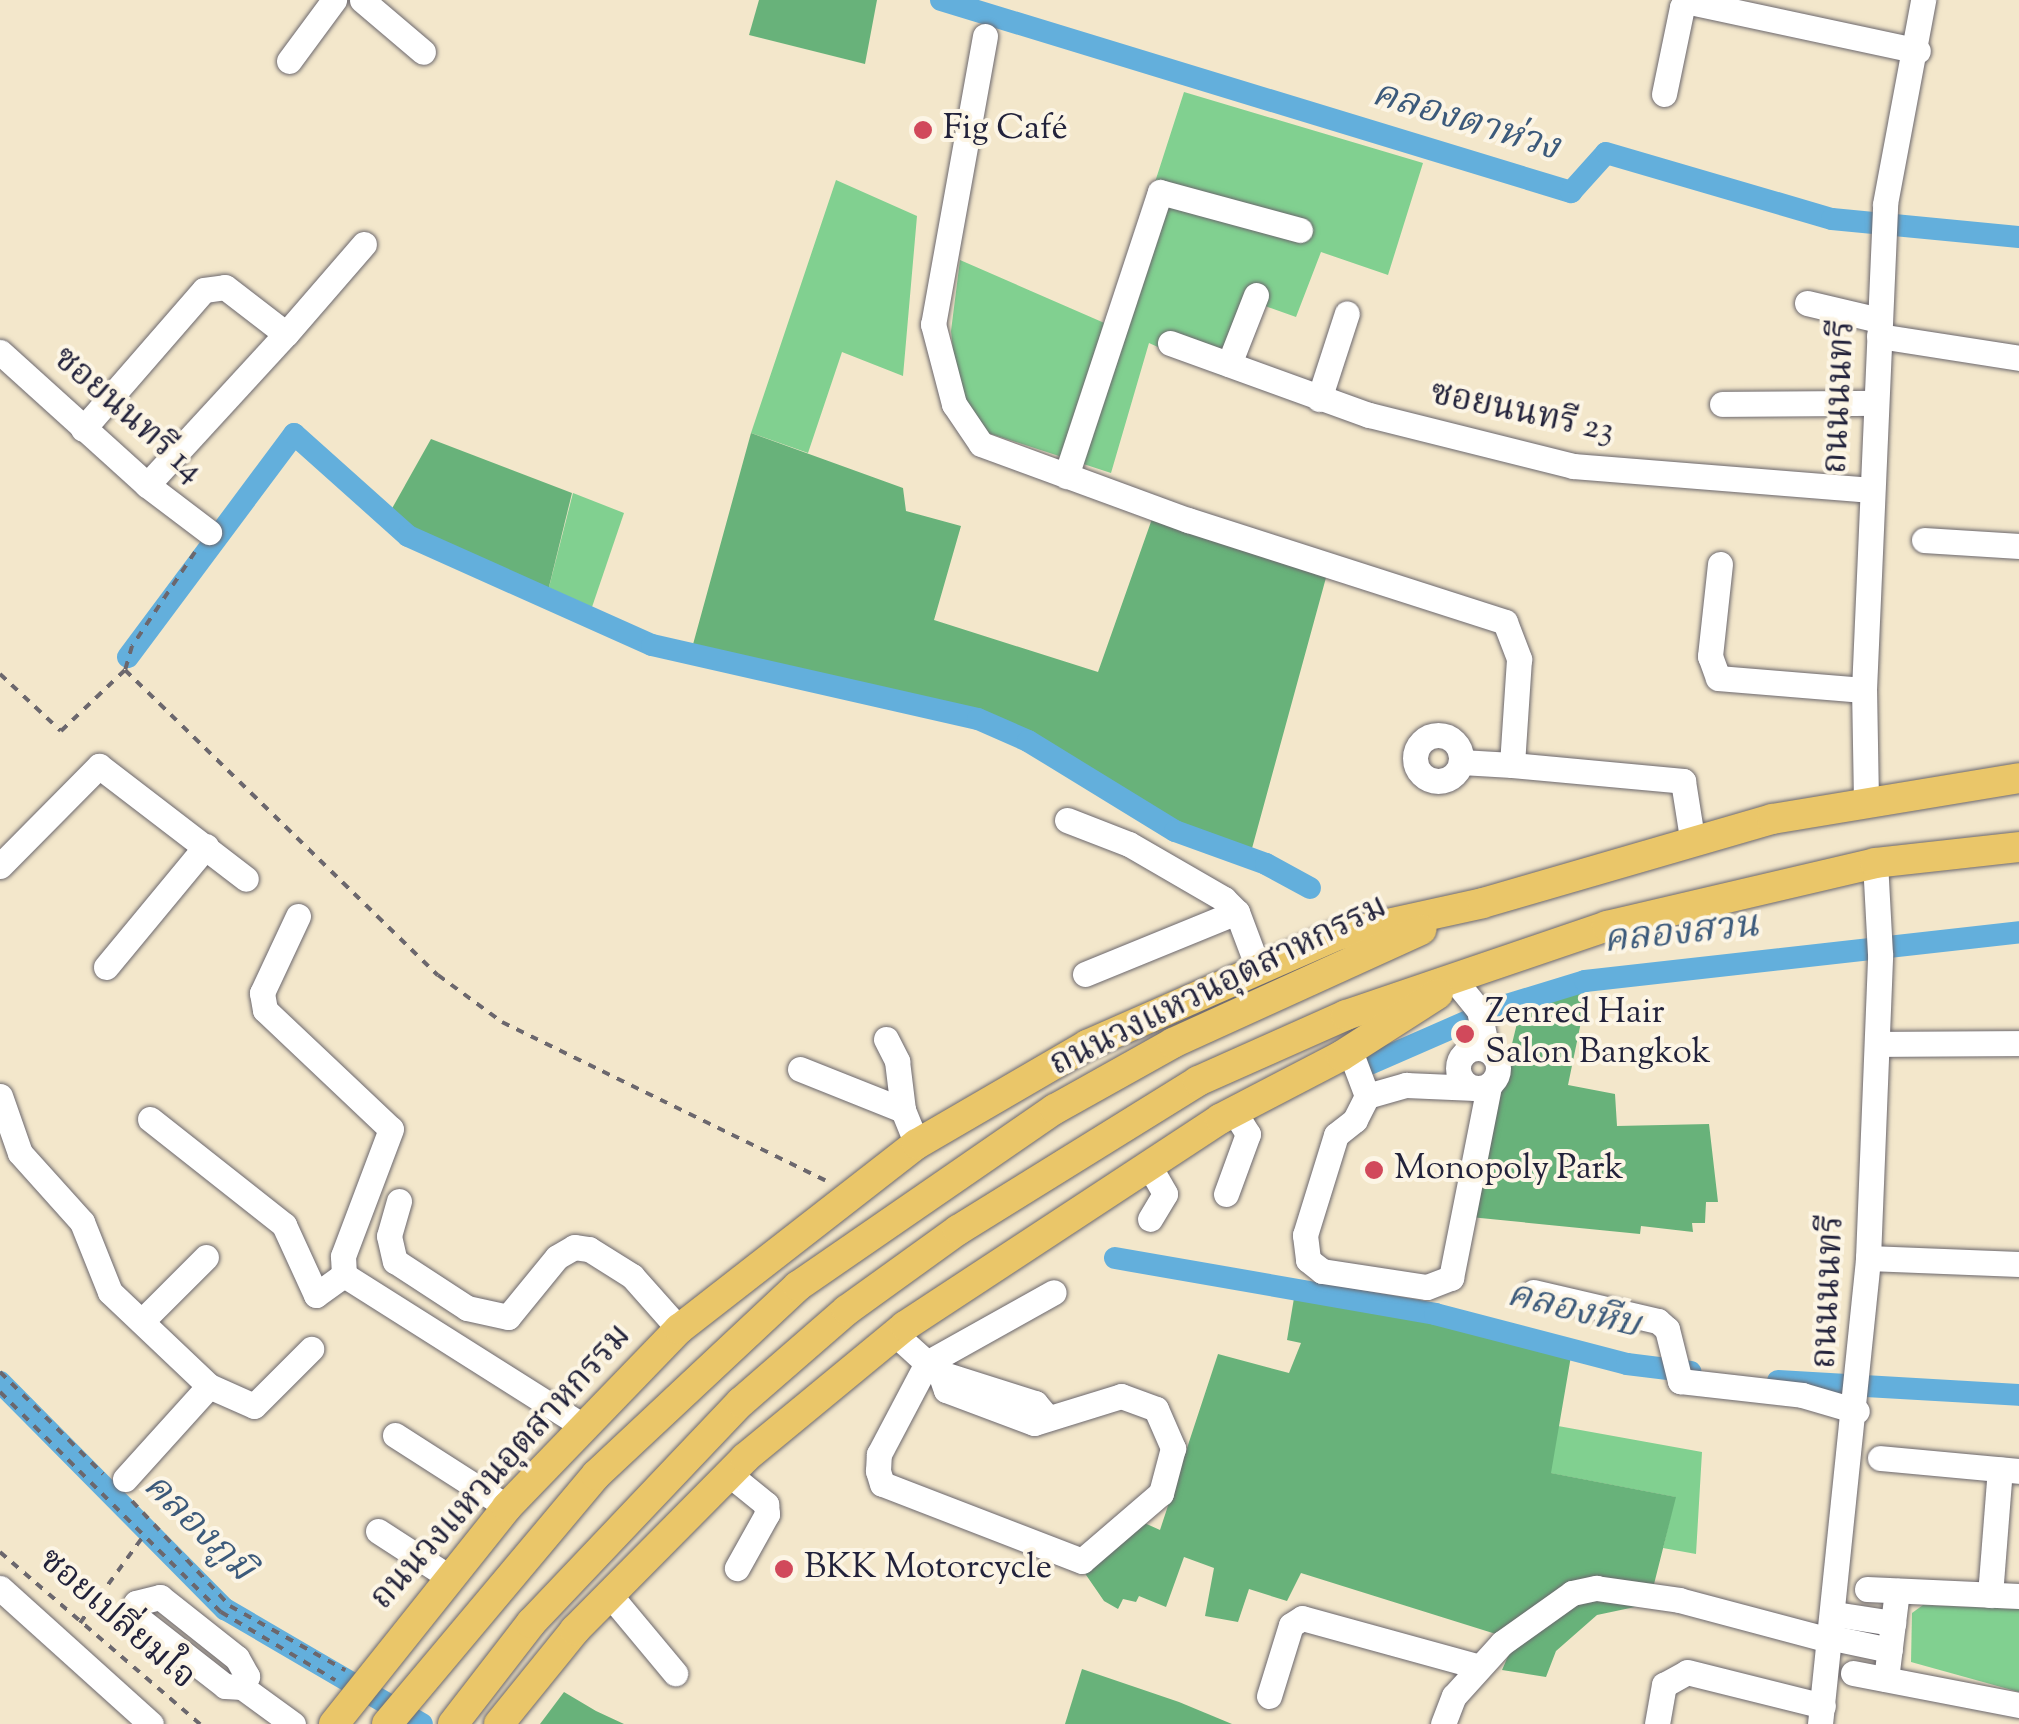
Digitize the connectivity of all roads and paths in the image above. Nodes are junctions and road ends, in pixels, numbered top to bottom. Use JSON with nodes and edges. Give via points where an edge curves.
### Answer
{"nodes":[{"id":1,"x":334,"y":0,"type":"edge"},
{"id":2,"x":362,"y":0,"type":"edge"},
{"id":3,"x":1922,"y":0,"type":"edge"},
{"id":4,"x":985,"y":36,"type":"dead end"},
{"id":5,"x":1918,"y":51,"type":"junction"},
{"id":6,"x":423,"y":52,"type":"dead end"},
{"id":7,"x":289,"y":61,"type":"dead end"},
{"id":8,"x":1664,"y":94,"type":"dead end"},
{"id":9,"x":1300,"y":230,"type":"dead end"},
{"id":10,"x":364,"y":244,"type":"dead end"},
{"id":11,"x":1256,"y":295,"type":"dead end"},
{"id":12,"x":1807,"y":303,"type":"dead end"},
{"id":13,"x":1347,"y":313,"type":"dead end"},
{"id":14,"x":1879,"y":328,"type":"junction"},
{"id":15,"x":286,"y":334,"type":"junction"},
{"id":16,"x":1170,"y":344,"type":"dead end"},
{"id":17,"x":0,"y":352,"type":"edge"},
{"id":18,"x":2019,"y":358,"type":"edge"},
{"id":19,"x":1229,"y":364,"type":"junction"},
{"id":20,"x":1319,"y":399,"type":"junction"},
{"id":21,"x":1722,"y":404,"type":"dead end"},
{"id":22,"x":1876,"y":404,"type":"junction"},
{"id":23,"x":83,"y":429,"type":"junction"},
{"id":24,"x":1066,"y":476,"type":"junction"},
{"id":25,"x":147,"y":485,"type":"junction"},
{"id":26,"x":1872,"y":490,"type":"junction"},
{"id":27,"x":209,"y":532,"type":"joint"},
{"id":28,"x":1924,"y":540,"type":"dead end"},
{"id":29,"x":2019,"y":546,"type":"edge"},
{"id":30,"x":1720,"y":564,"type":"dead end"},
{"id":31,"x":125,"y":670,"type":"junction"},
{"id":32,"x":0,"y":674,"type":"edge"},
{"id":33,"x":1864,"y":690,"type":"junction"},
{"id":34,"x":1461,"y":762,"type":"dead end"},
{"id":35,"x":1512,"y":765,"type":"junction"},
{"id":36,"x":2019,"y":778,"type":"edge"},
{"id":37,"x":1866,"y":801,"type":"junction"},
{"id":38,"x":1067,"y":820,"type":"dead end"},
{"id":39,"x":1692,"y":838,"type":"junction"},
{"id":40,"x":206,"y":846,"type":"junction"},
{"id":41,"x":2019,"y":847,"type":"edge"},
{"id":42,"x":1875,"y":863,"type":"junction"},
{"id":43,"x":0,"y":866,"type":"edge"},
{"id":44,"x":246,"y":879,"type":"dead end"},
{"id":45,"x":1483,"y":902,"type":"junction"},
{"id":46,"x":1237,"y":912,"type":"junction"},
{"id":47,"x":298,"y":916,"type":"dead end"},
{"id":48,"x":1487,"y":962,"type":"junction"},
{"id":49,"x":106,"y":967,"type":"dead end"},
{"id":50,"x":1258,"y":968,"type":"junction"},
{"id":51,"x":1085,"y":974,"type":"dead end"},
{"id":52,"x":1456,"y":982,"type":"junction"},
{"id":53,"x":886,"y":1039,"type":"dead end"},
{"id":54,"x":2019,"y":1043,"type":"edge"},
{"id":55,"x":1878,"y":1044,"type":"junction"},
{"id":56,"x":1350,"y":1050,"type":"junction"},
{"id":57,"x":800,"y":1069,"type":"dead end"},
{"id":58,"x":1482,"y":1087,"type":"junction"},
{"id":59,"x":0,"y":1096,"type":"edge"},
{"id":60,"x":1367,"y":1096,"type":"junction"},
{"id":61,"x":903,"y":1110,"type":"junction"},
{"id":62,"x":1234,"y":1112,"type":"junction"},
{"id":63,"x":150,"y":1118,"type":"dead end"},
{"id":64,"x":916,"y":1144,"type":"junction"},
{"id":65,"x":1148,"y":1164,"type":"junction"},
{"id":66,"x":1226,"y":1194,"type":"dead end"},
{"id":67,"x":839,"y":1201,"type":"junction"},
{"id":68,"x":400,"y":1202,"type":"dead end"},
{"id":69,"x":1150,"y":1220,"type":"dead end"},
{"id":70,"x":206,"y":1257,"type":"dead end"},
{"id":71,"x":1868,"y":1258,"type":"junction"},
{"id":72,"x":2019,"y":1264,"type":"edge"},
{"id":73,"x":344,"y":1275,"type":"junction"},
{"id":74,"x":1054,"y":1292,"type":"dead end"},
{"id":75,"x":1534,"y":1292,"type":"dead end"},
{"id":76,"x":143,"y":1320,"type":"junction"},
{"id":77,"x":679,"y":1329,"type":"junction"},
{"id":78,"x":895,"y":1334,"type":"junction"},
{"id":79,"x":311,"y":1349,"type":"dead end"},
{"id":80,"x":933,"y":1368,"type":"junction"},
{"id":81,"x":0,"y":1372,"type":"edge"},
{"id":82,"x":209,"y":1386,"type":"junction"},
{"id":83,"x":0,"y":1392,"type":"edge"},
{"id":84,"x":1859,"y":1395,"type":"junction"},
{"id":85,"x":581,"y":1425,"type":"junction"},
{"id":86,"x":395,"y":1435,"type":"dead end"},
{"id":87,"x":1880,"y":1458,"type":"dead end"},
{"id":88,"x":2010,"y":1470,"type":"edge"},
{"id":89,"x":730,"y":1474,"type":"junction"},
{"id":90,"x":120,"y":1484,"type":"junction"},
{"id":91,"x":507,"y":1507,"type":"junction"},
{"id":92,"x":152,"y":1518,"type":"junction"},
{"id":93,"x":378,"y":1531,"type":"dead end"},
{"id":94,"x":143,"y":1532,"type":"junction"},
{"id":95,"x":0,"y":1552,"type":"edge"},
{"id":96,"x":736,"y":1568,"type":"dead end"},
{"id":97,"x":449,"y":1576,"type":"junction"},
{"id":98,"x":0,"y":1588,"type":"edge"},
{"id":99,"x":1867,"y":1589,"type":"dead end"},
{"id":100,"x":1897,"y":1590,"type":"junction"},
{"id":101,"x":610,"y":1595,"type":"junction"},
{"id":102,"x":1990,"y":1595,"type":"junction"},
{"id":103,"x":2019,"y":1596,"type":"edge"},
{"id":104,"x":80,"y":1622,"type":"junction"},
{"id":105,"x":1893,"y":1623,"type":"junction"},
{"id":106,"x":1834,"y":1631,"type":"junction"},
{"id":107,"x":294,"y":1643,"type":"junction"},
{"id":108,"x":1890,"y":1650,"type":"junction"},
{"id":109,"x":288,"y":1654,"type":"junction"},
{"id":110,"x":1476,"y":1666,"type":"junction"},
{"id":111,"x":1853,"y":1672,"type":"dead end"},
{"id":112,"x":676,"y":1673,"type":"dead end"},
{"id":113,"x":1886,"y":1679,"type":"junction"},
{"id":114,"x":359,"y":1686,"type":"junction"},
{"id":115,"x":242,"y":1687,"type":"dead end"},
{"id":116,"x":1269,"y":1696,"type":"dead end"},
{"id":117,"x":2019,"y":1705,"type":"edge"},
{"id":118,"x":1822,"y":1715,"type":"edge"},
{"id":119,"x":151,"y":1724,"type":"edge"},
{"id":120,"x":200,"y":1724,"type":"edge"},
{"id":121,"x":293,"y":1724,"type":"edge"},
{"id":122,"x":334,"y":1724,"type":"edge"},
{"id":123,"x":387,"y":1724,"type":"edge"},
{"id":124,"x":452,"y":1724,"type":"edge"},
{"id":125,"x":499,"y":1724,"type":"edge"},
{"id":126,"x":1443,"y":1724,"type":"edge"},
{"id":127,"x":1656,"y":1724,"type":"edge"}],
"edges":[{"from":1,"to":7,"type":"street"},
{"from":2,"to":6,"type":"street"},
{"from":3,"to":5,"type":"street","name":"ถนนนนทรี"},
{"from":4,"to":24,"type":"street","via":[[938,278],[933,324],[940,368],[981,444]]},
{"from":5,"to":8,"type":"street","via":[[1690,2],[1682,7]]},
{"from":5,"to":14,"type":"street","name":"ถนนนนทรี","via":[[1885,216]]},
{"from":9,"to":24,"type":"street","via":[[1160,192]]},
{"from":10,"to":15,"type":"street"},
{"from":11,"to":19,"type":"street"},
{"from":12,"to":14,"type":"street"},
{"from":13,"to":20,"type":"street"},
{"from":14,"to":18,"type":"street"},
{"from":14,"to":22,"type":"street","name":"ถนนนนทรี"},
{"from":15,"to":23,"type":"street","via":[[225,287],[204,290]]},
{"from":15,"to":25,"type":"street"},
{"from":16,"to":19,"type":"street","name":"ซอยนนทรี 23"},
{"from":17,"to":23,"type":"street","name":"ซอยนนทรี 14"},
{"from":19,"to":20,"type":"street","name":"ซอยนนทรี 23"},
{"from":20,"to":26,"type":"street","name":"ซอยนนทรี 23","via":[[1573,466]]},
{"from":21,"to":22,"type":"street"},
{"from":22,"to":26,"type":"street","name":"ถนนนนทรี"},
{"from":23,"to":25,"type":"street","name":"ซอยนนทรี 14"},
{"from":24,"to":35,"type":"street","via":[[1505,622],[1519,658]]},
{"from":25,"to":27,"type":"street","name":"ซอยนนทรี 14"},
{"from":26,"to":33,"type":"street","name":"ถนนนนทรี"},
{"from":27,"to":31,"type":"path","via":[[132,646]]},
{"from":28,"to":29,"type":"street"},
{"from":30,"to":33,"type":"street","via":[[1710,656],[1718,678]]},
{"from":31,"to":32,"type":"path","via":[[61,731]]},
{"from":31,"to":67,"type":"path","via":[[354,886],[438,975],[502,1022],[819,1172]]},
{"from":33,"to":37,"type":"street","name":"ถนนนนทรี"},
{"from":34,"to":35,"type":"street"},
{"from":35,"to":39,"type":"street","via":[[1683,781]]},
{"from":36,"to":37,"type":"main road","name":"ถนนวงแหวนอุตสาหกรรม"},
{"from":37,"to":39,"type":"main road","name":"ถนนวงแหวนอุตสาหกรรม"},
{"from":38,"to":46,"type":"street","via":[[1129,844]]},
{"from":39,"to":45,"type":"main road","name":"ถนนวงแหวนอุตสาหกรรม"},
{"from":40,"to":43,"type":"street","via":[[98,766]]},
{"from":40,"to":44,"type":"street"},
{"from":40,"to":49,"type":"street"},
{"from":41,"to":42,"type":"main road"},
{"from":42,"to":48,"type":"main road","via":[[1752,888]]},
{"from":42,"to":55,"type":"street","name":"ถนนนนทรี"},
{"from":45,"to":50,"type":"main road","name":"ถนนวงแหวนอุตสาหกรรม","via":[[1338,935]]},
{"from":45,"to":123,"type":"main road","name":"ถนนวงแหวนอุตสาหกรรม","via":[[1173,1043],[1055,1109],[798,1286],[596,1474]]},
{"from":46,"to":50,"type":"street"},
{"from":46,"to":51,"type":"street"},
{"from":47,"to":73,"type":"street","via":[[262,993],[265,1010],[391,1129],[342,1256]]},
{"from":48,"to":52,"type":"main road"},
{"from":48,"to":124,"type":"main road","via":[[1198,1081],[958,1230],[847,1310],[741,1402],[531,1622]]},
{"from":50,"to":64,"type":"main road","name":"ถนนวงแหวนอุตสาหกรรม","via":[[1087,1045]]},
{"from":52,"to":56,"type":"main road"},
{"from":52,"to":58,"type":"street","via":[[1480,1014],[1488,1050],[1498,1060],[1498,1074]]},
{"from":53,"to":61,"type":"street","via":[[898,1061]]},
{"from":54,"to":55,"type":"street"},
{"from":55,"to":71,"type":"street","name":"ถนนนนทรี"},
{"from":56,"to":60,"type":"street"},
{"from":56,"to":62,"type":"main road"},
{"from":57,"to":61,"type":"street"},
{"from":58,"to":60,"type":"street","via":[[1406,1085]]},
{"from":58,"to":60,"type":"street","via":[[1451,1278],[1426,1287],[1322,1271],[1308,1260],[1304,1235],[1336,1135],[1355,1120]]},
{"from":59,"to":76,"type":"street","via":[[20,1153],[82,1222],[110,1292]]},
{"from":61,"to":64,"type":"street"},
{"from":62,"to":65,"type":"main road"},
{"from":62,"to":66,"type":"street","via":[[1248,1134]]},
{"from":63,"to":73,"type":"street","via":[[284,1225],[316,1294]]},
{"from":64,"to":67,"type":"main road","name":"ถนนวงแหวนอุตสาหกรรม"},
{"from":65,"to":69,"type":"street","via":[[1164,1194]]},
{"from":65,"to":78,"type":"main road"},
{"from":67,"to":77,"type":"main road","name":"ถนนวงแหวนอุตสาหกรรม"},
{"from":68,"to":77,"type":"street","via":[[389,1236],[395,1261],[467,1308],[508,1318],[558,1258],[574,1248],[589,1249],[632,1276]]},
{"from":70,"to":76,"type":"street"},
{"from":71,"to":72,"type":"street"},
{"from":71,"to":84,"type":"street","name":"ถนนนนทรี"},
{"from":73,"to":85,"type":"street"},
{"from":74,"to":80,"type":"street"},
{"from":75,"to":84,"type":"street","via":[[1658,1321],[1667,1329],[1674,1368],[1697,1387]]},
{"from":76,"to":82,"type":"street"},
{"from":77,"to":85,"type":"main road","name":"ถนนวงแหวนอุตสาหกรรม"},
{"from":78,"to":80,"type":"street"},
{"from":78,"to":89,"type":"main road"},
{"from":79,"to":82,"type":"street","via":[[254,1406]]},
{"from":80,"to":80,"type":"street","via":[[879,1454],[882,1484],[1082,1562],[1160,1492],[1171,1439],[1156,1410],[1121,1396],[1034,1423],[946,1390]]},
{"from":81,"to":90,"type":"path"},
{"from":82,"to":90,"type":"street"},
{"from":83,"to":94,"type":"path"},
{"from":84,"to":106,"type":"street","name":"ถนนนนทรี"},
{"from":85,"to":91,"type":"main road","name":"ถนนวงแหวนอุตสาหกรรม"},
{"from":86,"to":91,"type":"street"},
{"from":87,"to":88,"type":"street"},
{"from":88,"to":102,"type":"street"},
{"from":89,"to":96,"type":"street","via":[[766,1504],[767,1514]]},
{"from":89,"to":101,"type":"main road"},
{"from":90,"to":92,"type":"path"},
{"from":91,"to":97,"type":"main road","name":"ถนนวงแหวนอุตสาหกรรม"},
{"from":92,"to":94,"type":"path"},
{"from":92,"to":107,"type":"path","via":[[230,1606]]},
{"from":93,"to":97,"type":"street"},
{"from":94,"to":104,"type":"path"},
{"from":94,"to":109,"type":"path","via":[[221,1612]]},
{"from":95,"to":104,"type":"path","name":"ซอยเปลี่ยมใจ"},
{"from":97,"to":114,"type":"main road","name":"ถนนวงแหวนอุตสาหกรรม"},
{"from":98,"to":119,"type":"street"},
{"from":99,"to":100,"type":"street"},
{"from":100,"to":102,"type":"street"},
{"from":100,"to":105,"type":"street"},
{"from":101,"to":112,"type":"street"},
{"from":101,"to":125,"type":"main road"},
{"from":102,"to":103,"type":"street"},
{"from":104,"to":120,"type":"path","name":"ซอยเปลี่ยมใจ"},
{"from":105,"to":106,"type":"street"},
{"from":105,"to":108,"type":"street"},
{"from":106,"to":108,"type":"street"},
{"from":106,"to":110,"type":"street","via":[[1596,1588],[1572,1593]]},
{"from":106,"to":118,"type":"street","name":"ถนนนนทรี"},
{"from":107,"to":109,"type":"path"},
{"from":107,"to":114,"type":"path"},
{"from":108,"to":113,"type":"street"},
{"from":109,"to":114,"type":"path"},
{"from":110,"to":116,"type":"street","via":[[1302,1618],[1291,1625]]},
{"from":110,"to":126,"type":"street"},
{"from":111,"to":113,"type":"street"},
{"from":113,"to":117,"type":"street"},
{"from":114,"to":122,"type":"main road","name":"ถนนวงแหวนอุตสาหกรรม"},
{"from":115,"to":121,"type":"street"},
{"from":118,"to":127,"type":"street","via":[[1687,1672],[1664,1686]]}]}
